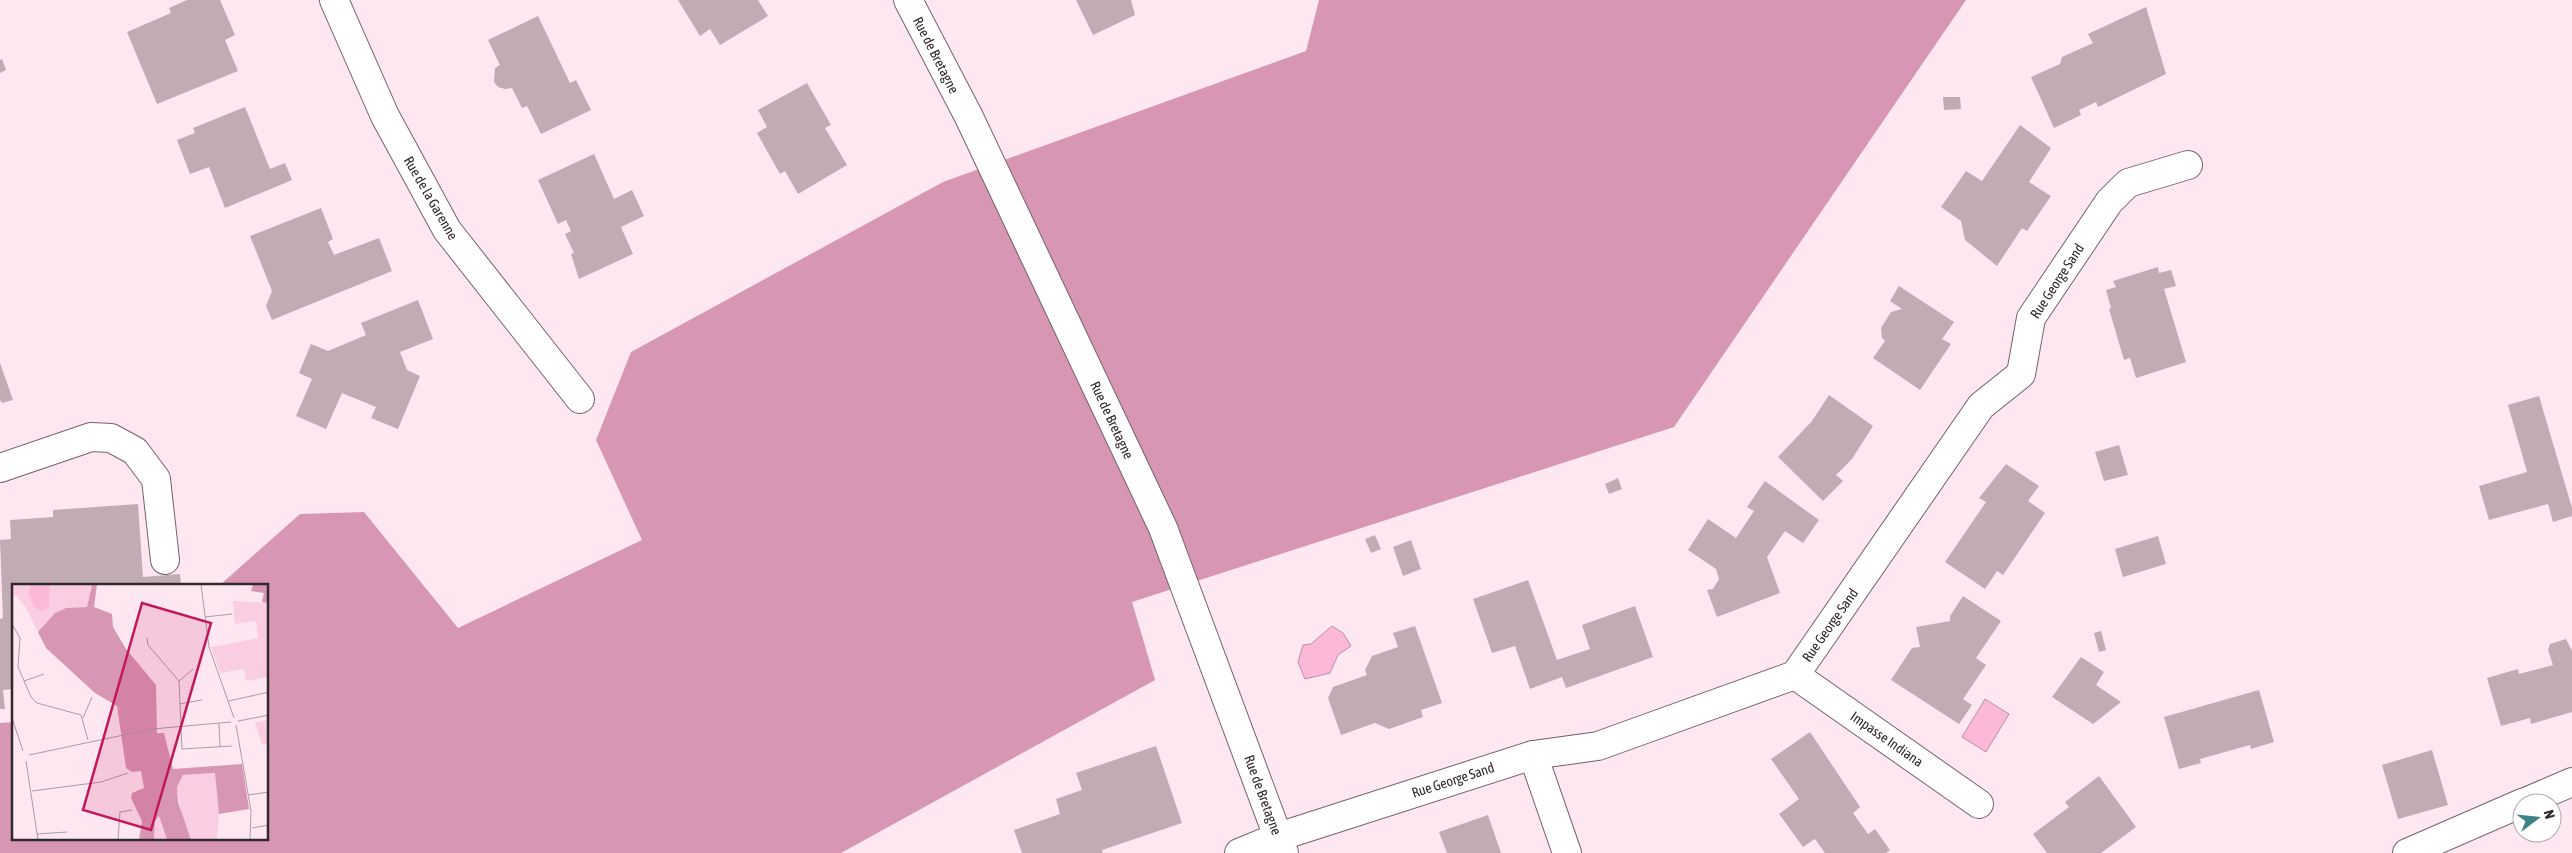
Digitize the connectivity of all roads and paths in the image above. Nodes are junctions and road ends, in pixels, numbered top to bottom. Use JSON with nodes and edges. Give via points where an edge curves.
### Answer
{"nodes":[{"id":1,"x":334,"y":0,"type":"edge"},
{"id":2,"x":908,"y":0,"type":"edge"},
{"id":3,"x":2188,"y":165,"type":"dead end"},
{"id":4,"x":580,"y":399,"type":"dead end"},
{"id":5,"x":0,"y":468,"type":"edge"},
{"id":6,"x":164,"y":560,"type":"dead end"},
{"id":7,"x":1796,"y":675,"type":"junction"},
{"id":8,"x":1533,"y":755,"type":"junction"},
{"id":9,"x":2572,"y":782,"type":"edge"},
{"id":10,"x":2546,"y":793,"type":"edge"},
{"id":11,"x":1979,"y":804,"type":"dead end"},
{"id":12,"x":2512,"y":807,"type":"edge"},
{"id":13,"x":1281,"y":845,"type":"edge"},
{"id":14,"x":1238,"y":853,"type":"edge"},
{"id":15,"x":1567,"y":853,"type":"edge"},
{"id":16,"x":2407,"y":853,"type":"edge"}],
"edges":[{"from":1,"to":4,"type":"street","name":"Rue de la Garenne","via":[[385,116],[447,230]]},
{"from":2,"to":13,"type":"street","name":"Rue de Bretagne","via":[[969,117],[1163,528]]},
{"from":3,"to":7,"type":"street","name":"Rue George Sand","via":[[2128,183],[2108,202],[2031,318],[2022,374],[1981,406]]},
{"from":5,"to":6,"type":"street","via":[[91,437],[111,438],[135,451],[156,479]]},
{"from":7,"to":8,"type":"street","name":"Rue George Sand","via":[[1598,746]]},
{"from":7,"to":11,"type":"street","name":"Impasse Indiana"},
{"from":8,"to":13,"type":"street","name":"Rue George Sand"},
{"from":8,"to":15,"type":"street"},
{"from":9,"to":10,"type":"street"},
{"from":12,"to":16,"type":"street"},
{"from":13,"to":14,"type":"street","name":"Rue George Sand"}]}
